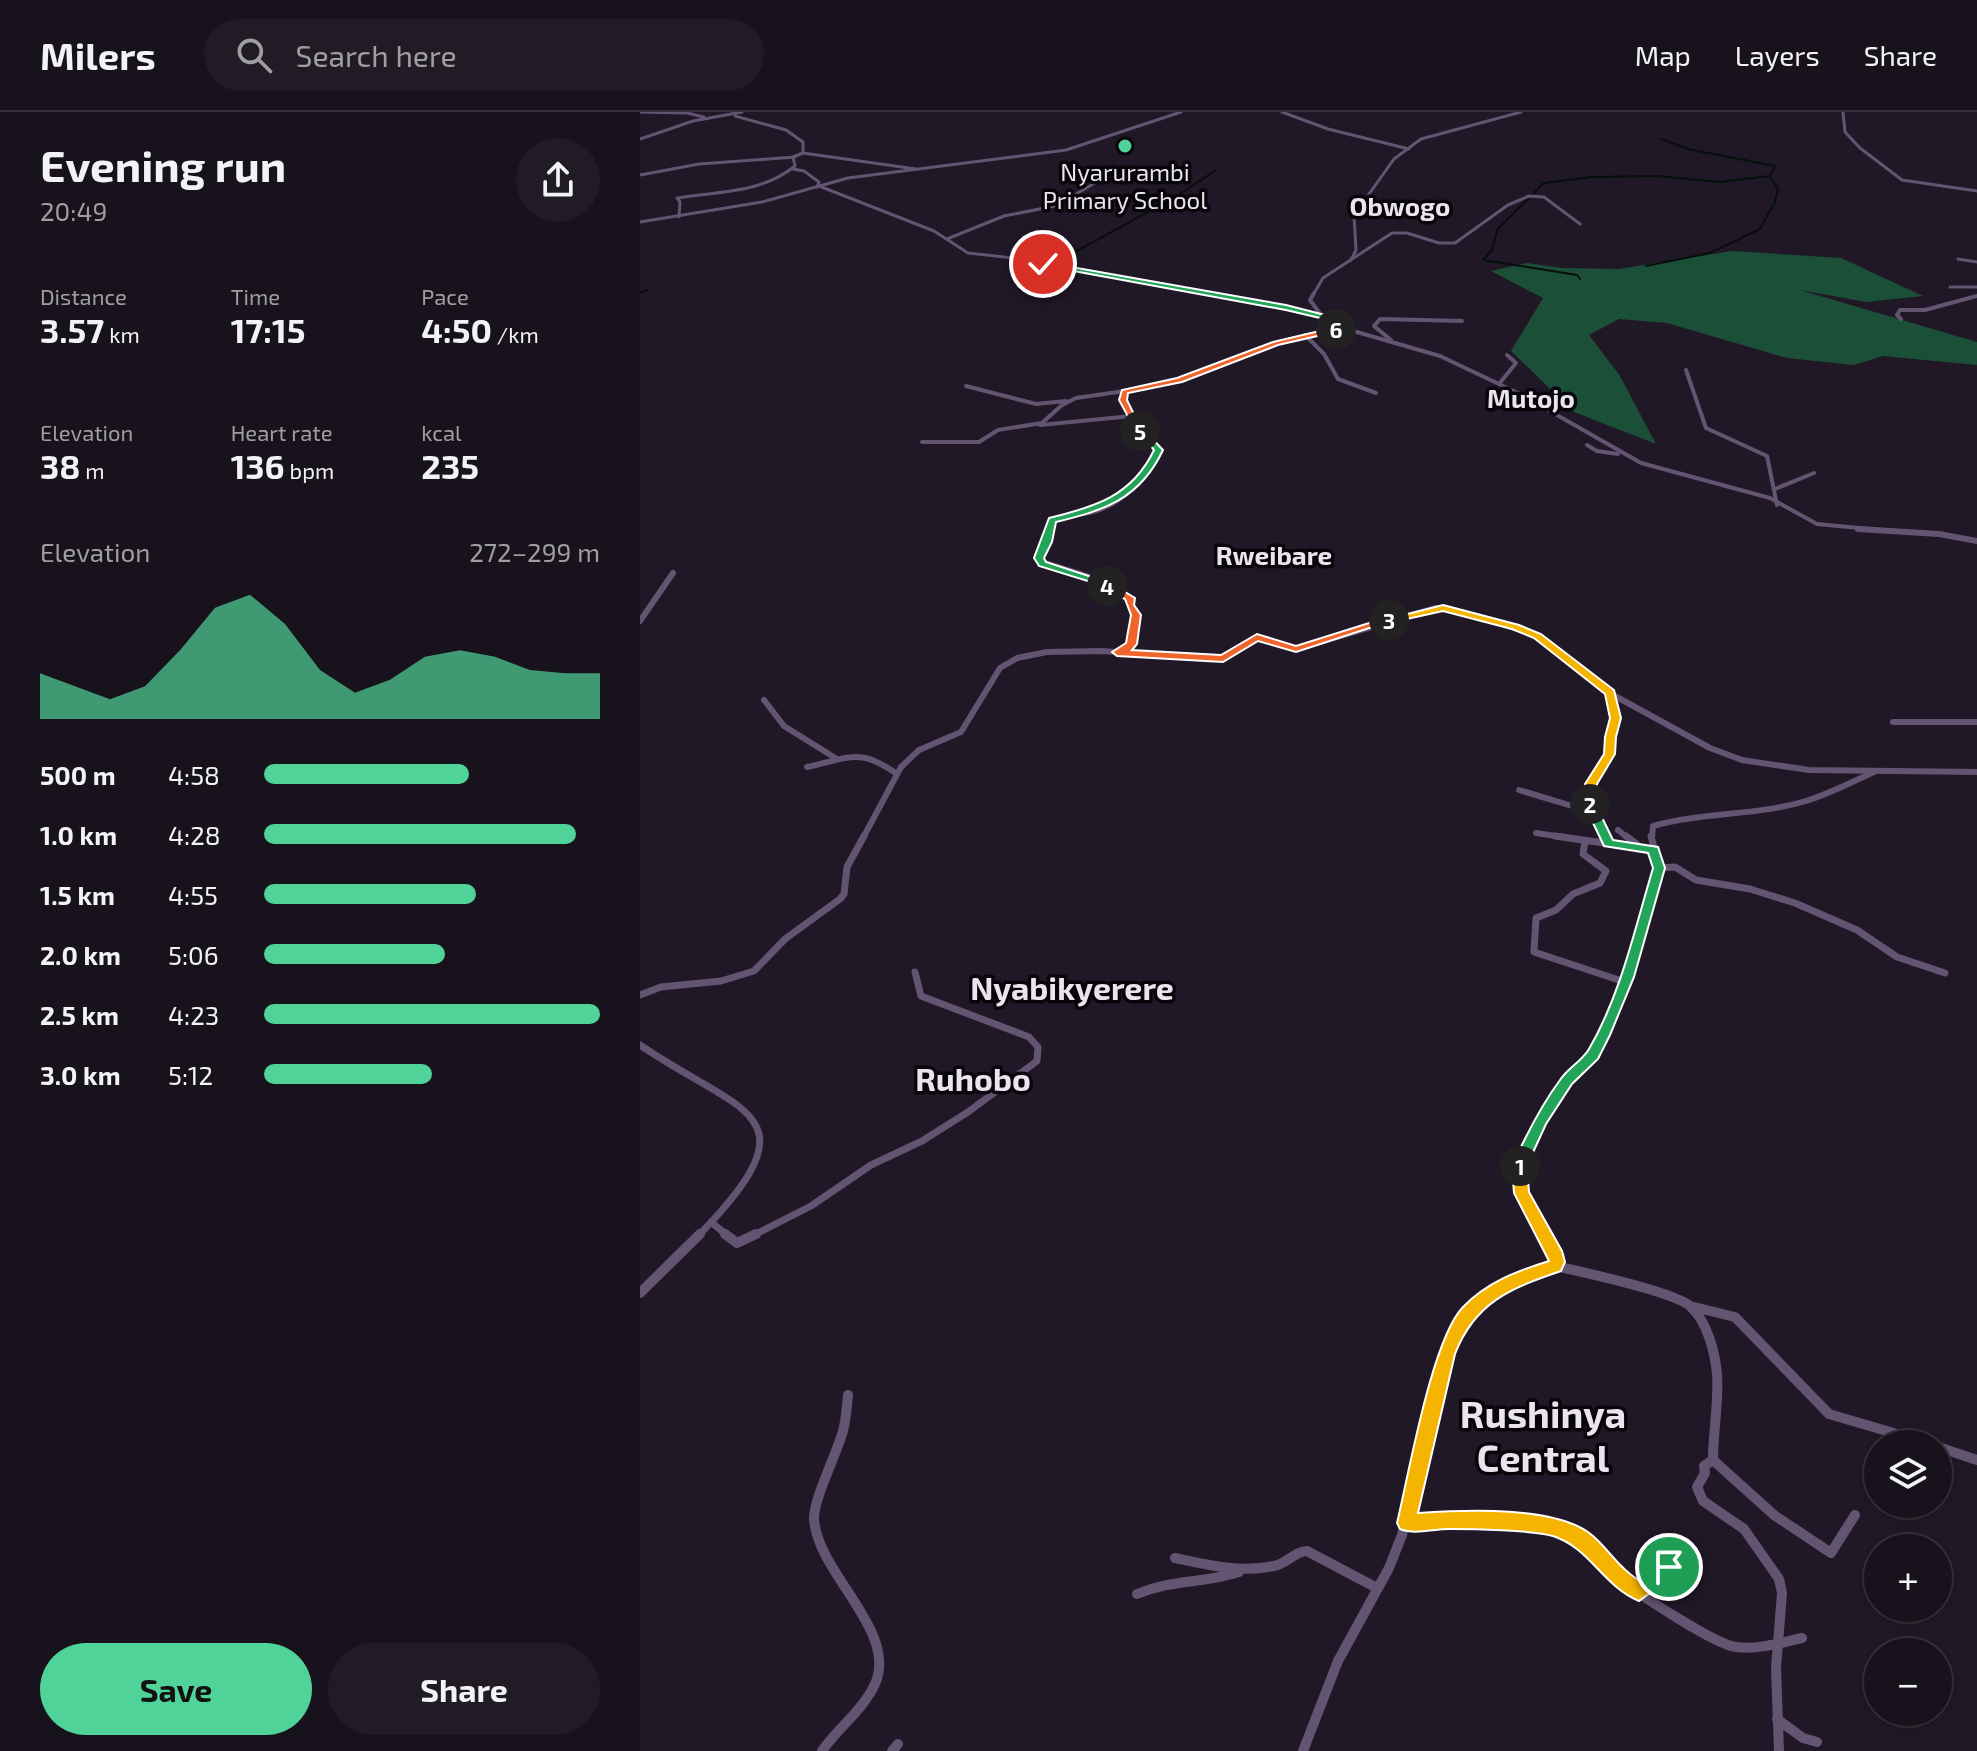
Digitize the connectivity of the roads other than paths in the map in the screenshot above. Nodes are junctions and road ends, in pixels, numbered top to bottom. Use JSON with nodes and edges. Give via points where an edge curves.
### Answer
{"nodes":[{"id":1,"x":640,"y":112,"type":"edge"},
{"id":2,"x":742,"y":112,"type":"edge"},
{"id":3,"x":1181,"y":112,"type":"edge"},
{"id":4,"x":1282,"y":112,"type":"edge"},
{"id":5,"x":1521,"y":112,"type":"edge"},
{"id":6,"x":1843,"y":112,"type":"edge"},
{"id":7,"x":725,"y":114,"type":"junction"},
{"id":8,"x":706,"y":117,"type":"junction"},
{"id":9,"x":640,"y":139,"type":"edge"},
{"id":10,"x":1409,"y":149,"type":"junction"},
{"id":11,"x":803,"y":153,"type":"junction"},
{"id":12,"x":795,"y":157,"type":"junction"},
{"id":13,"x":793,"y":169,"type":"junction"},
{"id":14,"x":922,"y":170,"type":"junction"},
{"id":15,"x":1106,"y":172,"type":"dead end"},
{"id":16,"x":640,"y":175,"type":"edge"},
{"id":17,"x":818,"y":186,"type":"junction"},
{"id":18,"x":1977,"y":191,"type":"edge"},
{"id":19,"x":679,"y":217,"type":"junction"},
{"id":20,"x":640,"y":222,"type":"edge"},
{"id":21,"x":1580,"y":224,"type":"dead end"},
{"id":22,"x":947,"y":239,"type":"junction"},
{"id":23,"x":1958,"y":259,"type":"dead end"},
{"id":24,"x":1350,"y":261,"type":"junction"},
{"id":25,"x":1977,"y":262,"type":"edge"},
{"id":26,"x":1950,"y":287,"type":"dead end"},
{"id":27,"x":1977,"y":287,"type":"edge"},
{"id":28,"x":1977,"y":296,"type":"edge"},
{"id":29,"x":1322,"y":316,"type":"junction"},
{"id":30,"x":1901,"y":319,"type":"dead end"},
{"id":31,"x":1462,"y":321,"type":"dead end"},
{"id":32,"x":1343,"y":328,"type":"junction"},
{"id":33,"x":1305,"y":335,"type":"junction"},
{"id":34,"x":1393,"y":341,"type":"junction"},
{"id":35,"x":1507,"y":355,"type":"dead end"},
{"id":36,"x":1686,"y":370,"type":"dead end"},
{"id":37,"x":1183,"y":379,"type":"junction"},
{"id":38,"x":1499,"y":384,"type":"junction"},
{"id":39,"x":966,"y":386,"type":"dead end"},
{"id":40,"x":1168,"y":387,"type":"dead end"},
{"id":41,"x":1125,"y":391,"type":"junction"},
{"id":42,"x":1376,"y":393,"type":"dead end"},
{"id":43,"x":1072,"y":400,"type":"junction"},
{"id":44,"x":1132,"y":416,"type":"junction"},
{"id":45,"x":1038,"y":425,"type":"junction"},
{"id":46,"x":922,"y":442,"type":"dead end"},
{"id":47,"x":1587,"y":445,"type":"dead end"},
{"id":48,"x":1624,"y":455,"type":"junction"},
{"id":49,"x":1814,"y":473,"type":"dead end"},
{"id":50,"x":1775,"y":489,"type":"junction"},
{"id":51,"x":1777,"y":505,"type":"junction"},
{"id":52,"x":1977,"y":541,"type":"edge"},
{"id":53,"x":673,"y":573,"type":"dead end"},
{"id":54,"x":640,"y":621,"type":"edge"},
{"id":55,"x":1117,"y":652,"type":"junction"},
{"id":56,"x":1610,"y":692,"type":"junction"},
{"id":57,"x":764,"y":700,"type":"dead end"},
{"id":58,"x":1893,"y":722,"type":"dead end"},
{"id":59,"x":1977,"y":722,"type":"edge"},
{"id":60,"x":837,"y":759,"type":"junction"},
{"id":61,"x":807,"y":767,"type":"dead end"},
{"id":62,"x":1876,"y":771,"type":"junction"},
{"id":63,"x":1977,"y":772,"type":"edge"},
{"id":64,"x":897,"y":774,"type":"junction"},
{"id":65,"x":1519,"y":790,"type":"dead end"},
{"id":66,"x":1592,"y":812,"type":"junction"},
{"id":67,"x":1618,"y":830,"type":"dead end"},
{"id":68,"x":1536,"y":833,"type":"dead end"},
{"id":69,"x":1585,"y":841,"type":"junction"},
{"id":70,"x":1608,"y":843,"type":"junction"},
{"id":71,"x":1643,"y":848,"type":"junction"},
{"id":72,"x":1653,"y":850,"type":"junction"},
{"id":73,"x":1659,"y":868,"type":"junction"},
{"id":74,"x":915,"y":972,"type":"dead end"},
{"id":75,"x":1945,"y":973,"type":"dead end"},
{"id":76,"x":1625,"y":982,"type":"junction"},
{"id":77,"x":640,"y":995,"type":"edge"},
{"id":78,"x":640,"y":1045,"type":"edge"},
{"id":79,"x":711,"y":1222,"type":"junction"},
{"id":80,"x":1555,"y":1266,"type":"junction"},
{"id":81,"x":640,"y":1293,"type":"edge"},
{"id":82,"x":1694,"y":1307,"type":"junction"},
{"id":83,"x":848,"y":1395,"type":"dead end"},
{"id":84,"x":1880,"y":1430,"type":"edge"},
{"id":85,"x":1952,"y":1452,"type":"edge"},
{"id":86,"x":1713,"y":1460,"type":"junction"},
{"id":87,"x":1977,"y":1460,"type":"edge"},
{"id":88,"x":1855,"y":1515,"type":"dead end"},
{"id":89,"x":1407,"y":1523,"type":"junction"},
{"id":90,"x":1175,"y":1558,"type":"dead end"},
{"id":91,"x":1669,"y":1567,"type":"dead end"},
{"id":92,"x":1244,"y":1568,"type":"junction"},
{"id":93,"x":1377,"y":1588,"type":"junction"},
{"id":94,"x":1639,"y":1591,"type":"junction"},
{"id":95,"x":1137,"y":1594,"type":"dead end"},
{"id":96,"x":1802,"y":1638,"type":"dead end"},
{"id":97,"x":1779,"y":1645,"type":"junction"},
{"id":98,"x":1777,"y":1719,"type":"junction"},
{"id":99,"x":1817,"y":1742,"type":"dead end"},
{"id":100,"x":822,"y":1751,"type":"edge"},
{"id":101,"x":1303,"y":1751,"type":"edge"},
{"id":102,"x":1779,"y":1751,"type":"edge"}],
"edges":[{"from":1,"to":8,"type":"street"},
{"from":2,"to":7,"type":"street"},
{"from":3,"to":14,"type":"street","via":[[1066,150]]},
{"from":4,"to":10,"type":"street"},
{"from":5,"to":10,"type":"street","via":[[1428,137]]},
{"from":6,"to":18,"type":"street","via":[[1845,132],[1898,177]]},
{"from":7,"to":8,"type":"street"},
{"from":7,"to":11,"type":"street","via":[[789,132],[803,142]]},
{"from":8,"to":9,"type":"street"},
{"from":10,"to":24,"type":"street","via":[[1391,163],[1354,215],[1356,248]]},
{"from":11,"to":12,"type":"street"},
{"from":11,"to":14,"type":"street"},
{"from":12,"to":13,"type":"street"},
{"from":12,"to":16,"type":"street","via":[[699,164]]},
{"from":13,"to":17,"type":"street","via":[[815,178]]},
{"from":13,"to":19,"type":"street","via":[[755,188],[678,197]]},
{"from":14,"to":17,"type":"street"},
{"from":15,"to":22,"type":"street","via":[[1055,206],[1004,216]]},
{"from":17,"to":19,"type":"street"},
{"from":17,"to":22,"type":"street"},
{"from":19,"to":20,"type":"street"},
{"from":21,"to":24,"type":"street","via":[[1544,197],[1527,196],[1459,242],[1392,233]]},
{"from":22,"to":29,"type":"street","via":[[975,255],[1022,259]]},
{"from":23,"to":25,"type":"street"},
{"from":24,"to":29,"type":"street","via":[[1323,278],[1312,294],[1312,306]]},
{"from":26,"to":27,"type":"street"},
{"from":28,"to":30,"type":"street","via":[[1925,310],[1900,310]]},
{"from":29,"to":32,"type":"street"},
{"from":31,"to":34,"type":"street","via":[[1380,319],[1374,326]]},
{"from":32,"to":33,"type":"street"},
{"from":32,"to":34,"type":"street"},
{"from":33,"to":37,"type":"street"},
{"from":33,"to":42,"type":"street","via":[[1330,361],[1338,379]]},
{"from":34,"to":38,"type":"street","via":[[1463,365]]},
{"from":35,"to":38,"type":"street","via":[[1516,363]]},
{"from":36,"to":50,"type":"street","via":[[1696,385],[1706,428],[1767,456]]},
{"from":37,"to":40,"type":"street"},
{"from":37,"to":41,"type":"street"},
{"from":38,"to":48,"type":"street"},
{"from":39,"to":43,"type":"street","via":[[1036,404]]},
{"from":41,"to":43,"type":"street"},
{"from":41,"to":44,"type":"street","via":[[1123,400]]},
{"from":43,"to":45,"type":"street"},
{"from":44,"to":45,"type":"street"},
{"from":44,"to":55,"type":"street","via":[[1158,450],[1148,473],[1101,509],[1052,520],[1039,558],[1042,564],[1130,598],[1136,615],[1134,639],[1127,650]]},
{"from":45,"to":46,"type":"street","via":[[991,431],[973,443]]},
{"from":47,"to":48,"type":"street"},
{"from":48,"to":51,"type":"street","via":[[1770,498]]},
{"from":49,"to":50,"type":"street"},
{"from":50,"to":51,"type":"street"},
{"from":51,"to":52,"type":"street","via":[[1826,527]]},
{"from":53,"to":54,"type":"street"},
{"from":55,"to":56,"type":"street","via":[[1223,658],[1263,637],[1296,649],[1443,608],[1531,633]]},
{"from":55,"to":64,"type":"street","via":[[1047,652],[1017,658],[995,675],[961,732],[919,750]]},
{"from":56,"to":62,"type":"street","via":[[1742,760],[1799,769]]},
{"from":56,"to":66,"type":"street","via":[[1616,718],[1610,754],[1591,784]]},
{"from":57,"to":60,"type":"street","via":[[766,710],[779,721]]},
{"from":58,"to":59,"type":"street"},
{"from":60,"to":61,"type":"street"},
{"from":60,"to":64,"type":"street","via":[[874,758]]},
{"from":62,"to":63,"type":"street"},
{"from":62,"to":72,"type":"street","via":[[1806,801],[1657,823],[1651,830]]},
{"from":64,"to":77,"type":"street","via":[[847,867],[840,899],[785,939],[754,971]]},
{"from":65,"to":66,"type":"street"},
{"from":66,"to":70,"type":"street"},
{"from":67,"to":71,"type":"street"},
{"from":68,"to":69,"type":"street"},
{"from":69,"to":70,"type":"street"},
{"from":69,"to":76,"type":"street","via":[[1583,854],[1606,871],[1604,878],[1536,918],[1534,952]]},
{"from":70,"to":71,"type":"street"},
{"from":71,"to":72,"type":"street"},
{"from":72,"to":73,"type":"street"},
{"from":73,"to":75,"type":"street","via":[[1675,867],[1696,880],[1782,898],[1857,930],[1897,957]]},
{"from":73,"to":76,"type":"street"},
{"from":74,"to":79,"type":"street","via":[[921,996],[1029,1037],[1038,1047],[1037,1061],[922,1141],[737,1243]]},
{"from":76,"to":80,"type":"street","via":[[1593,1055],[1564,1085],[1520,1163],[1522,1193],[1557,1255]]},
{"from":78,"to":79,"type":"street","via":[[743,1108],[762,1138],[752,1170]]},
{"from":79,"to":81,"type":"street"},
{"from":80,"to":82,"type":"street"},
{"from":80,"to":89,"type":"street","via":[[1517,1278],[1470,1311],[1457,1327]]},
{"from":82,"to":84,"type":"street","via":[[1735,1317],[1829,1414]]},
{"from":82,"to":86,"type":"street","via":[[1717,1370]]},
{"from":83,"to":100,"type":"street","via":[[844,1428],[814,1529],[872,1639],[879,1672],[871,1690]]},
{"from":85,"to":87,"type":"street"},
{"from":86,"to":88,"type":"street","via":[[1774,1515],[1831,1553]]},
{"from":86,"to":97,"type":"street","via":[[1704,1466],[1697,1487],[1703,1501],[1744,1529],[1769,1561],[1782,1593]]},
{"from":89,"to":93,"type":"street"},
{"from":89,"to":94,"type":"street","via":[[1551,1526],[1585,1541],[1618,1578]]},
{"from":90,"to":92,"type":"street"},
{"from":91,"to":94,"type":"street"},
{"from":92,"to":93,"type":"street","via":[[1262,1570],[1307,1551]]},
{"from":92,"to":95,"type":"street","via":[[1226,1577],[1163,1583]]},
{"from":93,"to":101,"type":"street","via":[[1338,1661]]},
{"from":94,"to":97,"type":"street","via":[[1732,1647]]},
{"from":96,"to":97,"type":"street"},
{"from":97,"to":98,"type":"street"},
{"from":98,"to":99,"type":"street"},
{"from":98,"to":102,"type":"street"}]}
